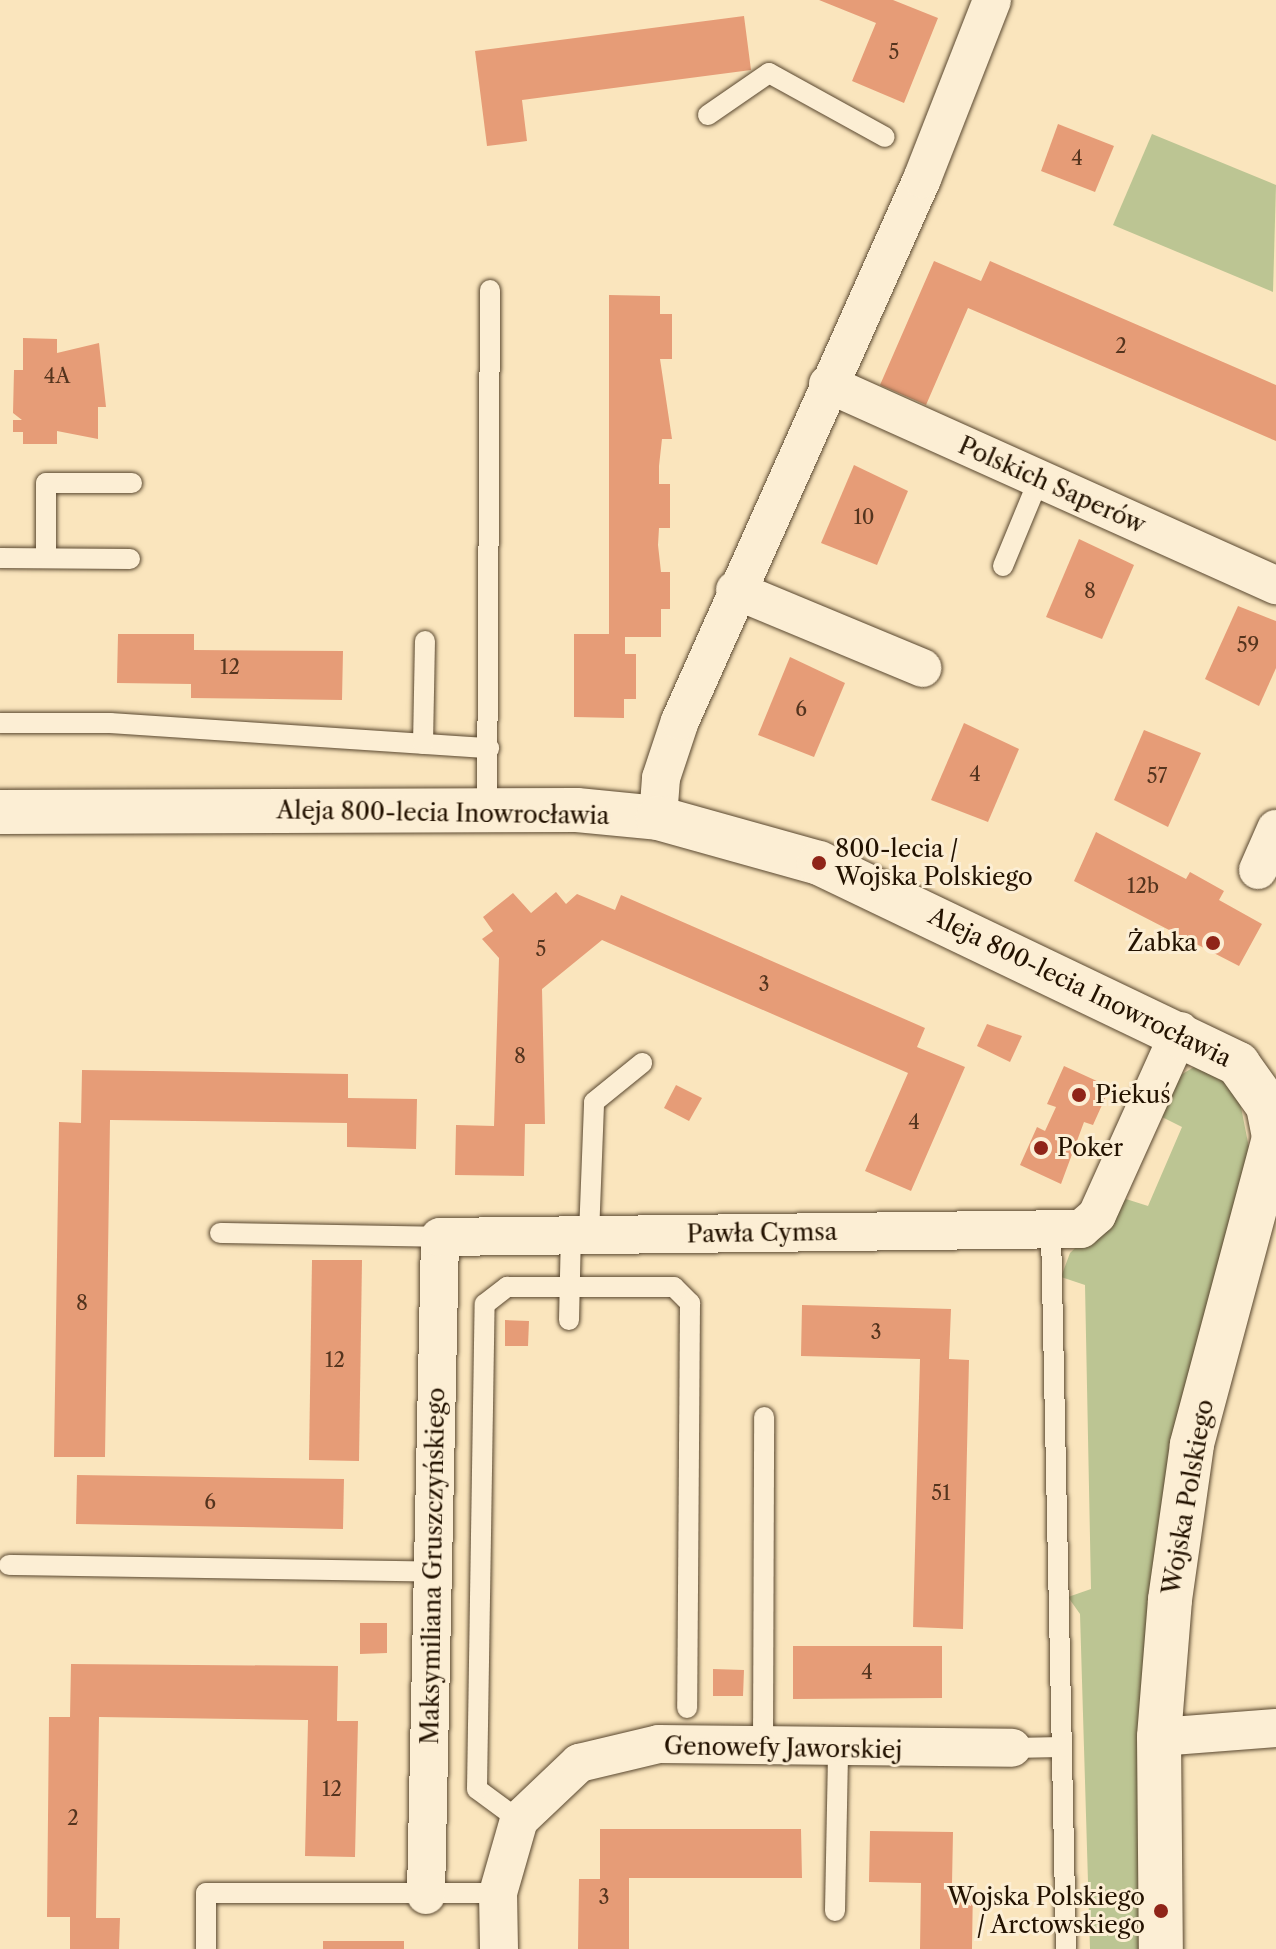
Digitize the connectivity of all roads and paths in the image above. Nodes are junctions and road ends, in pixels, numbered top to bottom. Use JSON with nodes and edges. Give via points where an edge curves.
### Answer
{"nodes":[{"id":1,"x":992,"y":0,"type":"edge"},
{"id":2,"x":708,"y":115,"type":"dead end"},
{"id":3,"x":885,"y":137,"type":"dead end"},
{"id":4,"x":490,"y":290,"type":"dead end"},
{"id":5,"x":828,"y":384,"type":"junction"},
{"id":6,"x":1039,"y":479,"type":"junction"},
{"id":7,"x":132,"y":483,"type":"dead end"},
{"id":8,"x":0,"y":558,"type":"edge"},
{"id":9,"x":46,"y":558,"type":"junction"},
{"id":10,"x":130,"y":559,"type":"dead end"},
{"id":11,"x":1003,"y":566,"type":"dead end"},
{"id":12,"x":1276,"y":585,"type":"edge"},
{"id":13,"x":735,"y":590,"type":"junction"},
{"id":14,"x":425,"y":641,"type":"dead end"},
{"id":15,"x":922,"y":668,"type":"dead end"},
{"id":16,"x":0,"y":723,"type":"edge"},
{"id":17,"x":423,"y":744,"type":"junction"},
{"id":18,"x":489,"y":748,"type":"junction"},
{"id":19,"x":487,"y":810,"type":"junction"},
{"id":20,"x":0,"y":812,"type":"edge"},
{"id":21,"x":658,"y":818,"type":"junction"},
{"id":22,"x":1276,"y":829,"type":"edge"},
{"id":23,"x":1267,"y":874,"type":"edge"},
{"id":24,"x":1180,"y":1031,"type":"junction"},
{"id":25,"x":642,"y":1063,"type":"dead end"},
{"id":26,"x":1266,"y":1077,"type":"edge"},
{"id":27,"x":1269,"y":1208,"type":"edge"},
{"id":28,"x":1051,"y":1231,"type":"junction"},
{"id":29,"x":220,"y":1233,"type":"dead end"},
{"id":30,"x":580,"y":1235,"type":"junction"},
{"id":31,"x":440,"y":1237,"type":"junction"},
{"id":32,"x":569,"y":1287,"type":"junction"},
{"id":33,"x":569,"y":1320,"type":"dead end"},
{"id":34,"x":764,"y":1417,"type":"dead end"},
{"id":35,"x":9,"y":1565,"type":"dead end"},
{"id":36,"x":433,"y":1572,"type":"junction"},
{"id":37,"x":687,"y":1708,"type":"dead end"},
{"id":38,"x":1276,"y":1728,"type":"edge"},
{"id":39,"x":1159,"y":1737,"type":"junction"},
{"id":40,"x":1062,"y":1747,"type":"junction"},
{"id":41,"x":763,"y":1748,"type":"junction"},
{"id":42,"x":1012,"y":1748,"type":"joint"},
{"id":43,"x":838,"y":1750,"type":"junction"},
{"id":44,"x":519,"y":1820,"type":"junction"},
{"id":45,"x":498,"y":1893,"type":"junction"},
{"id":46,"x":426,"y":1895,"type":"junction"},
{"id":47,"x":835,"y":1911,"type":"dead end"},
{"id":48,"x":206,"y":1949,"type":"edge"},
{"id":49,"x":499,"y":1949,"type":"edge"},
{"id":50,"x":1066,"y":1949,"type":"edge"},
{"id":51,"x":1161,"y":1949,"type":"edge"}],
"edges":[{"from":1,"to":5,"type":"street"},
{"from":2,"to":3,"type":"lane","via":[[769,73]]},
{"from":4,"to":18,"type":"lane"},
{"from":5,"to":6,"type":"street","name":"Polskich Saperów"},
{"from":5,"to":13,"type":"street"},
{"from":6,"to":11,"type":"lane"},
{"from":6,"to":12,"type":"street","name":"Polskich Saperów"},
{"from":7,"to":9,"type":"lane","via":[[46,483]]},
{"from":8,"to":9,"type":"lane"},
{"from":9,"to":10,"type":"lane"},
{"from":13,"to":15,"type":"street"},
{"from":13,"to":21,"type":"street","via":[[680,721],[661,778]]},
{"from":14,"to":17,"type":"lane"},
{"from":16,"to":17,"type":"lane","via":[[110,723]]},
{"from":17,"to":18,"type":"lane"},
{"from":18,"to":19,"type":"lane"},
{"from":19,"to":20,"type":"street","name":"Aleja 800-lecia Inowrocławia"},
{"from":19,"to":21,"type":"street","name":"Aleja 800-lecia Inowrocławia"},
{"from":21,"to":24,"type":"street","name":"Aleja 800-lecia Inowrocławia","via":[[819,863]]},
{"from":22,"to":23,"type":"street"},
{"from":24,"to":26,"type":"street","name":"Aleja 800-lecia Inowrocławia"},
{"from":24,"to":28,"type":"street","name":"Pawła Cymsa","via":[[1097,1215],[1081,1229]]},
{"from":25,"to":30,"type":"lane","via":[[594,1102]]},
{"from":26,"to":27,"type":"street","name":"Wojska Polskiego","via":[[1274,1138]]},
{"from":27,"to":39,"type":"street","name":"Wojska Polskiego","via":[[1192,1445]]},
{"from":28,"to":30,"type":"street","name":"Pawła Cymsa"},
{"from":28,"to":40,"type":"lane"},
{"from":29,"to":31,"type":"lane","name":"Pawła Cymsa"},
{"from":30,"to":31,"type":"street","name":"Pawła Cymsa"},
{"from":30,"to":32,"type":"lane"},
{"from":31,"to":36,"type":"street","name":"Maksymiliana Gruszczyńskiego"},
{"from":32,"to":33,"type":"lane"},
{"from":32,"to":37,"type":"lane","via":[[674,1287],[690,1303]]},
{"from":32,"to":44,"type":"lane","via":[[507,1287],[485,1304],[477,1789]]},
{"from":34,"to":41,"type":"lane"},
{"from":35,"to":36,"type":"lane"},
{"from":36,"to":46,"type":"street","name":"Maksymiliana Gruszczyńskiego"},
{"from":38,"to":39,"type":"street"},
{"from":39,"to":51,"type":"street","name":"Wojska Polskiego"},
{"from":40,"to":42,"type":"lane"},
{"from":40,"to":50,"type":"lane"},
{"from":41,"to":43,"type":"street","name":"Genowefy Jaworskiej"},
{"from":41,"to":44,"type":"street","name":"Genowefy Jaworskiej","via":[[659,1744],[579,1763]]},
{"from":42,"to":43,"type":"street","name":"Genowefy Jaworskiej"},
{"from":43,"to":47,"type":"lane"},
{"from":44,"to":45,"type":"street"},
{"from":45,"to":46,"type":"lane"},
{"from":45,"to":49,"type":"street"},
{"from":46,"to":48,"type":"lane","via":[[206,1893]]}]}
